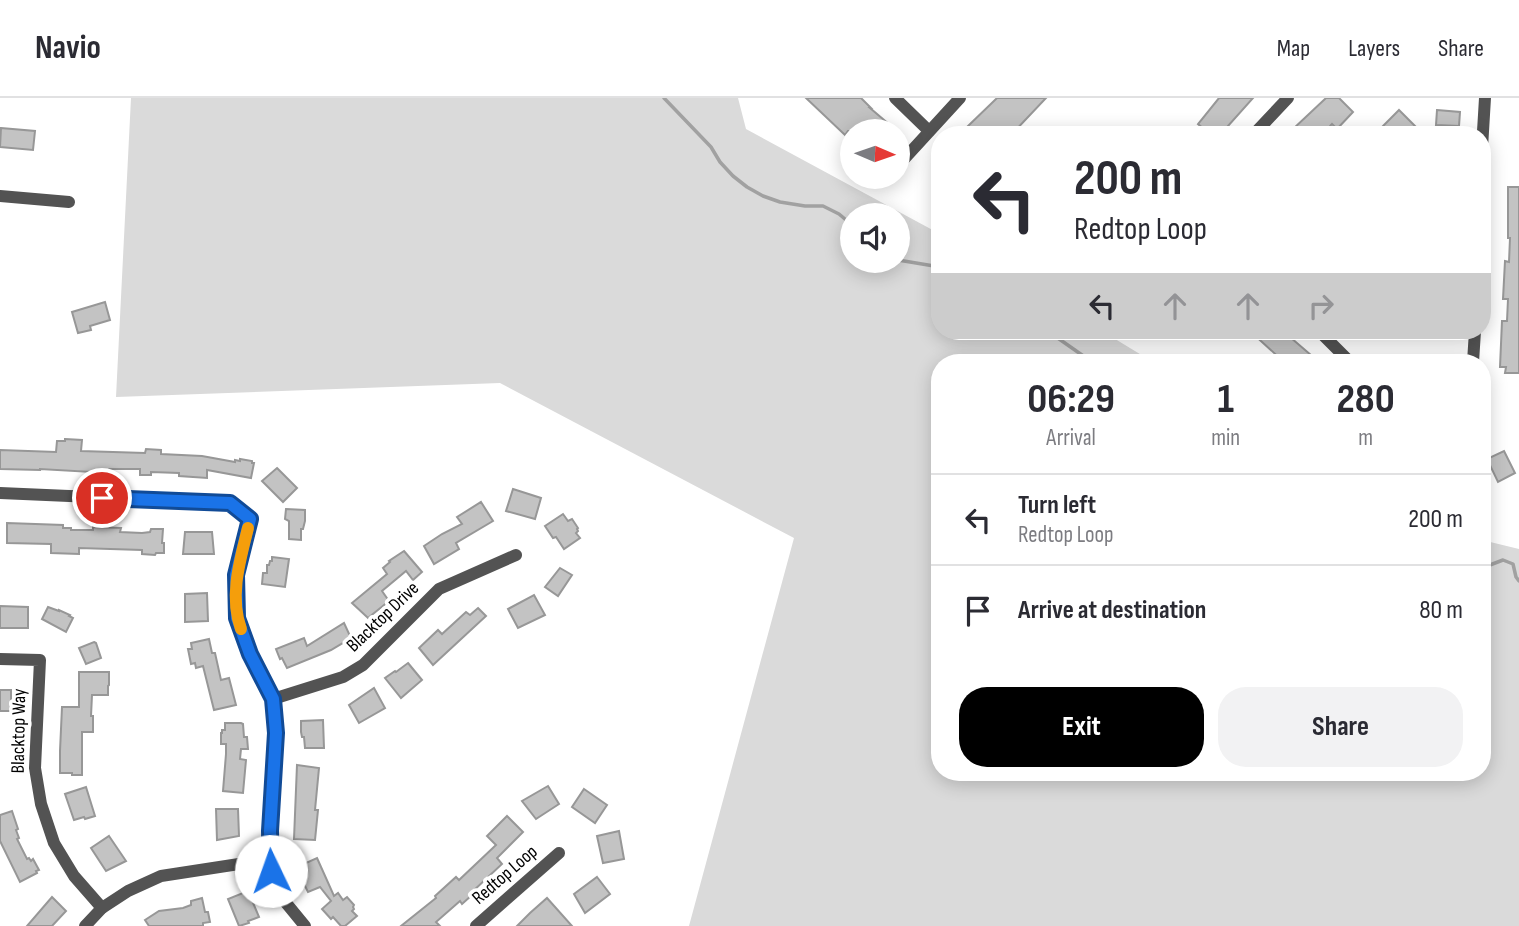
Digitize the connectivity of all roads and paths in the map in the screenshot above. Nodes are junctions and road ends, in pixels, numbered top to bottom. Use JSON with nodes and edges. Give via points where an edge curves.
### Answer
{"nodes":[{"id":1,"x":895,"y":98,"type":"edge"},
{"id":2,"x":960,"y":98,"type":"edge"},
{"id":3,"x":1287,"y":98,"type":"edge"},
{"id":4,"x":1485,"y":98,"type":"edge"},
{"id":5,"x":934,"y":126,"type":"edge"},
{"id":6,"x":1261,"y":126,"type":"edge"},
{"id":7,"x":1483,"y":126,"type":"edge"},
{"id":8,"x":929,"y":131,"type":"joint"},
{"id":9,"x":910,"y":152,"type":"edge"},
{"id":10,"x":0,"y":196,"type":"edge"},
{"id":11,"x":69,"y":202,"type":"dead end"},
{"id":12,"x":1328,"y":340,"type":"edge"},
{"id":13,"x":1342,"y":354,"type":"edge"},
{"id":14,"x":0,"y":493,"type":"edge"},
{"id":15,"x":516,"y":555,"type":"dead end"},
{"id":16,"x":0,"y":659,"type":"edge"},
{"id":17,"x":273,"y":699,"type":"junction"},
{"id":18,"x":559,"y":853,"type":"dead end"},
{"id":19,"x":271,"y":859,"type":"junction"},
{"id":20,"x":102,"y":908,"type":"junction"},
{"id":21,"x":85,"y":926,"type":"edge"},
{"id":22,"x":305,"y":926,"type":"edge"},
{"id":23,"x":476,"y":926,"type":"edge"}],
"edges":[{"from":1,"to":8,"type":"street"},
{"from":2,"to":5,"type":"street"},
{"from":3,"to":6,"type":"street"},
{"from":4,"to":7,"type":"street"},
{"from":8,"to":9,"type":"street"},
{"from":10,"to":11,"type":"street"},
{"from":12,"to":13,"type":"street"},
{"from":14,"to":17,"type":"street","via":[[230,503],[250,519],[236,575],[237,618]]},
{"from":15,"to":17,"type":"street","name":"Blacktop Drive","via":[[439,589],[363,665],[343,677]]},
{"from":16,"to":20,"type":"street","name":"Blacktop Way","via":[[40,660],[35,768],[41,804],[54,844]]},
{"from":17,"to":19,"type":"street"},
{"from":18,"to":23,"type":"street","name":"Redtop Loop"},
{"from":19,"to":20,"type":"street","via":[[161,876]]},
{"from":19,"to":22,"type":"street","via":[[282,898]]},
{"from":20,"to":21,"type":"street"}]}
